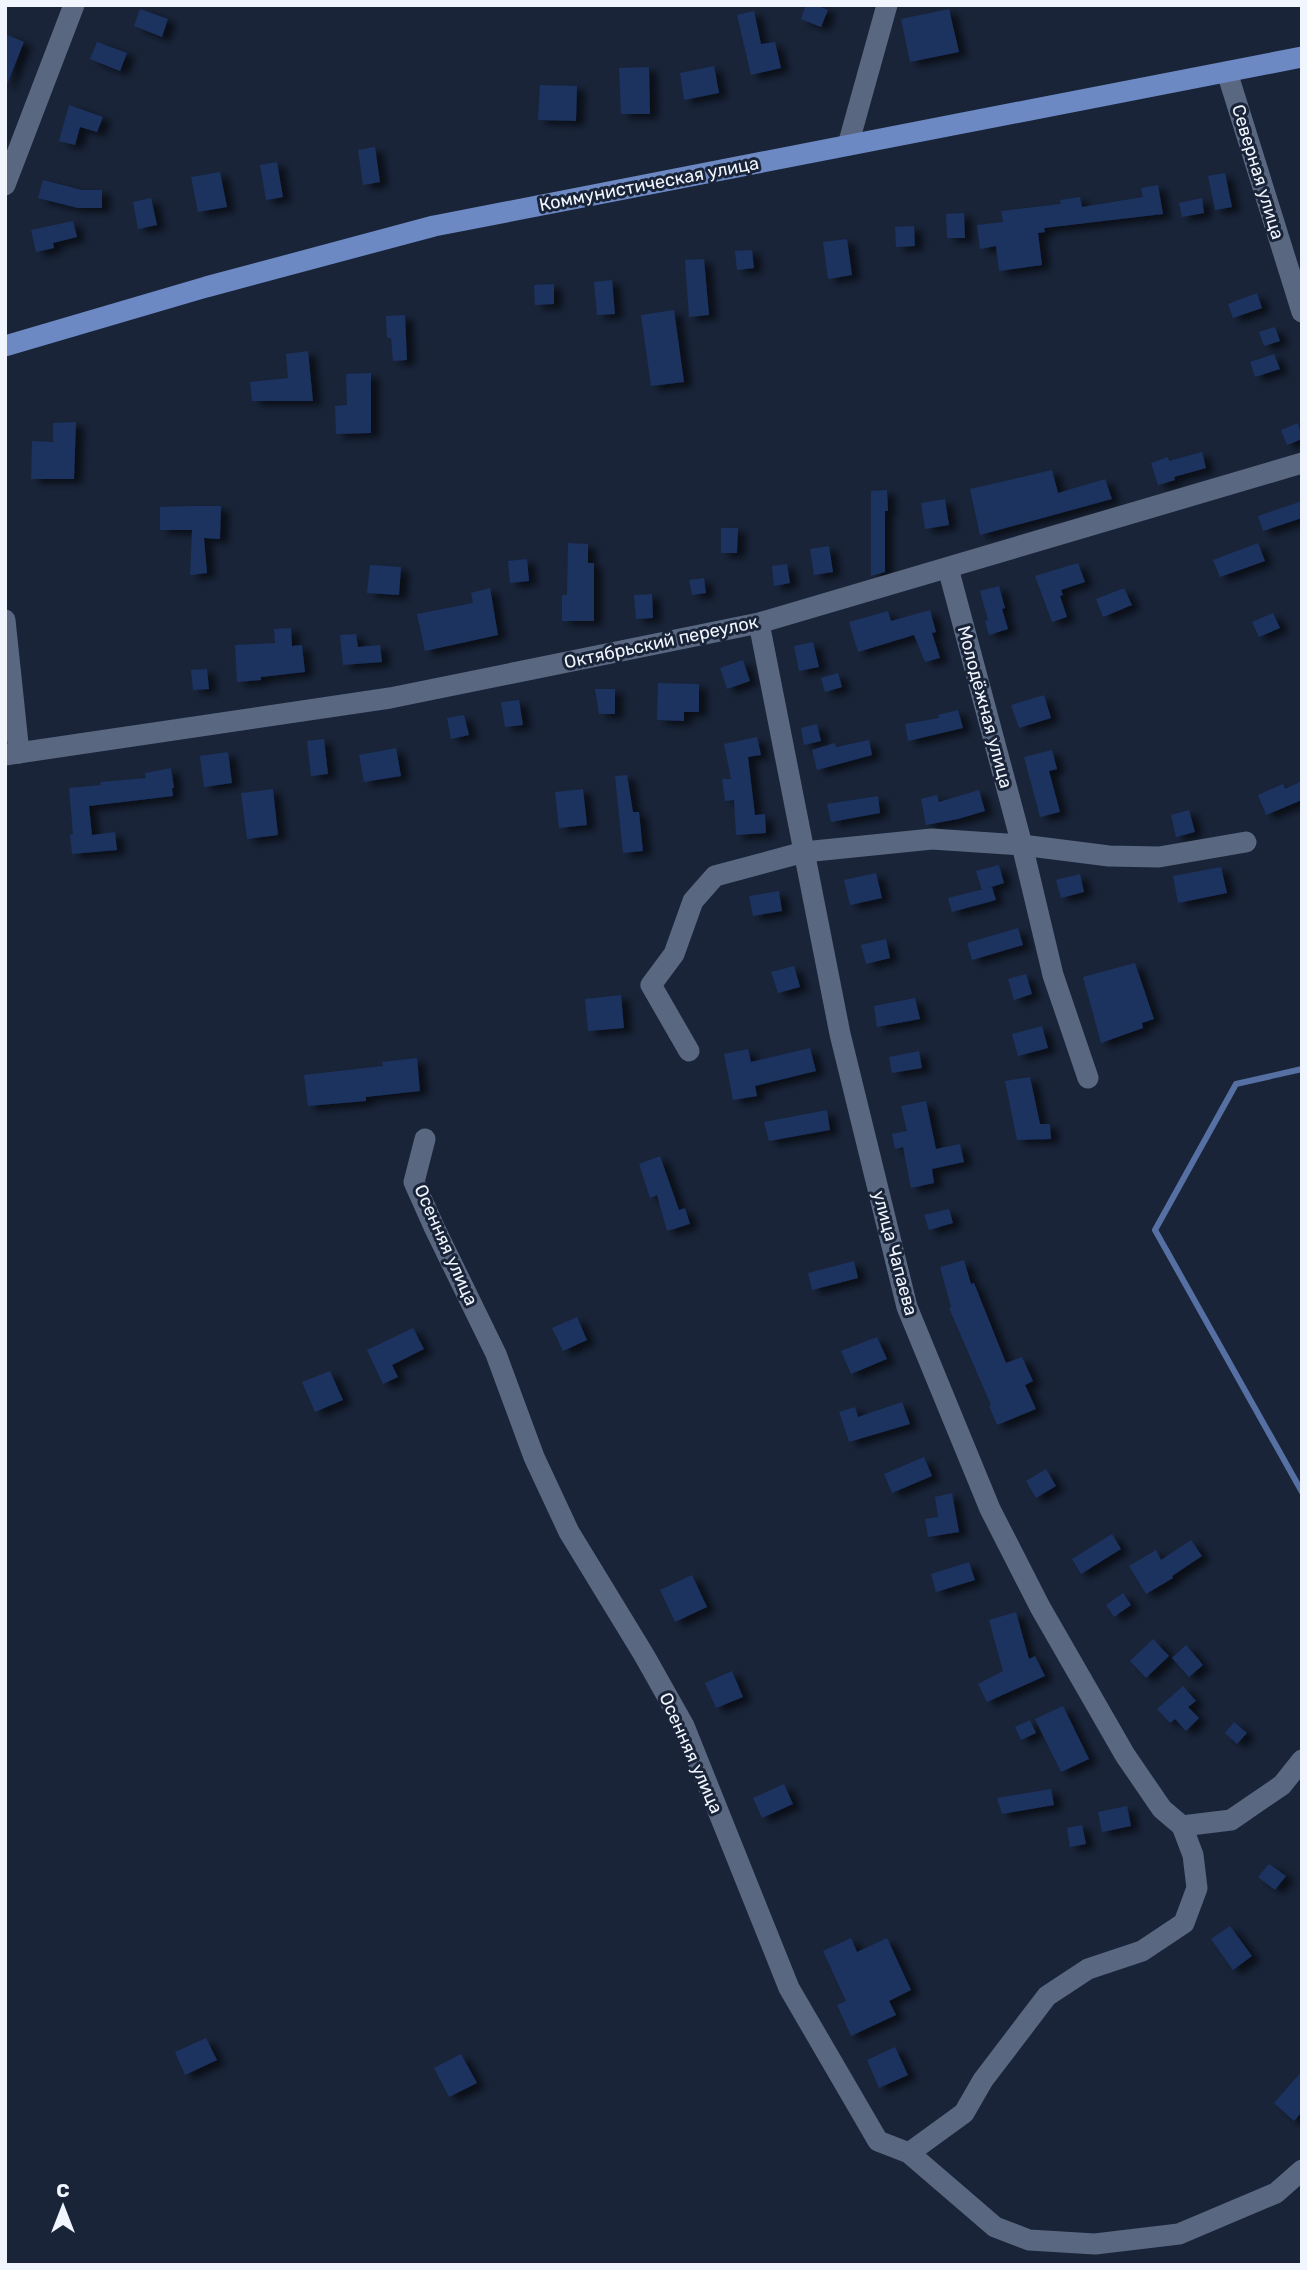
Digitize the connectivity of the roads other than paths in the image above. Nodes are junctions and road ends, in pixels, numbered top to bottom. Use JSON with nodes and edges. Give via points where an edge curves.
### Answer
{"nodes":[{"id":1,"x":74,"y":5,"type":"edge"},
{"id":2,"x":887,"y":5,"type":"edge"},
{"id":3,"x":1302,"y":57,"type":"edge"},
{"id":4,"x":1227,"y":72,"type":"junction"},
{"id":5,"x":848,"y":145,"type":"junction"},
{"id":6,"x":5,"y":185,"type":"edge"},
{"id":7,"x":1302,"y":312,"type":"edge"},
{"id":8,"x":5,"y":346,"type":"edge"},
{"id":9,"x":1302,"y":463,"type":"edge"},
{"id":10,"x":948,"y":568,"type":"junction"},
{"id":11,"x":5,"y":620,"type":"edge"},
{"id":12,"x":759,"y":623,"type":"junction"},
{"id":13,"x":12,"y":754,"type":"edge"},
{"id":14,"x":1246,"y":842,"type":"dead end"},
{"id":15,"x":1021,"y":845,"type":"junction"},
{"id":16,"x":804,"y":852,"type":"junction"},
{"id":17,"x":689,"y":1051,"type":"dead end"},
{"id":18,"x":1088,"y":1078,"type":"dead end"},
{"id":19,"x":425,"y":1139,"type":"dead end"},
{"id":20,"x":1302,"y":1760,"type":"edge"},
{"id":21,"x":1182,"y":1826,"type":"junction"},
{"id":22,"x":909,"y":2153,"type":"junction"},
{"id":23,"x":1302,"y":2170,"type":"edge"}],
"edges":[{"from":1,"to":6,"type":"street"},
{"from":2,"to":5,"type":"street"},
{"from":3,"to":4,"type":"main road","name":"Коммунистическая улица"},
{"from":4,"to":5,"type":"main road","name":"Коммунистическая улица"},
{"from":4,"to":7,"type":"street","name":"Северная улица"},
{"from":5,"to":8,"type":"main road","name":"Коммунистическая улица","via":[[434,226],[206,286]]},
{"from":9,"to":10,"type":"street","name":"Октябрьский переулок"},
{"from":10,"to":12,"type":"street","name":"Октябрьский переулок"},
{"from":10,"to":15,"type":"street","name":"Молодёжная улица"},
{"from":11,"to":13,"type":"street"},
{"from":12,"to":13,"type":"street","name":"Октябрьский переулок","via":[[390,698]]},
{"from":12,"to":16,"type":"street","name":"улица Чапаева"},
{"from":14,"to":15,"type":"street","via":[[1158,857]]},
{"from":15,"to":16,"type":"street","via":[[932,839]]},
{"from":15,"to":18,"type":"street","name":"Молодёжная улица","via":[[1053,975]]},
{"from":16,"to":17,"type":"street","via":[[715,876],[694,901],[674,954],[651,985]]},
{"from":16,"to":21,"type":"street","name":"улица Чапаева","via":[[840,1034],[907,1307],[990,1509],[1040,1607],[1125,1755],[1162,1809]]},
{"from":19,"to":22,"type":"street","name":"Осенняя улица","via":[[414,1182],[496,1354],[534,1457],[569,1532],[684,1726],[789,1988],[878,2141]]},
{"from":20,"to":21,"type":"street","via":[[1282,1785],[1231,1820]]},
{"from":21,"to":22,"type":"street","via":[[1193,1855],[1197,1888],[1184,1923],[1142,1951],[1088,1969],[1046,1996],[964,2113]]},
{"from":22,"to":23,"type":"street","name":"Осенняя улица","via":[[995,2227],[1029,2240],[1095,2244],[1179,2234],[1276,2193]]}]}
